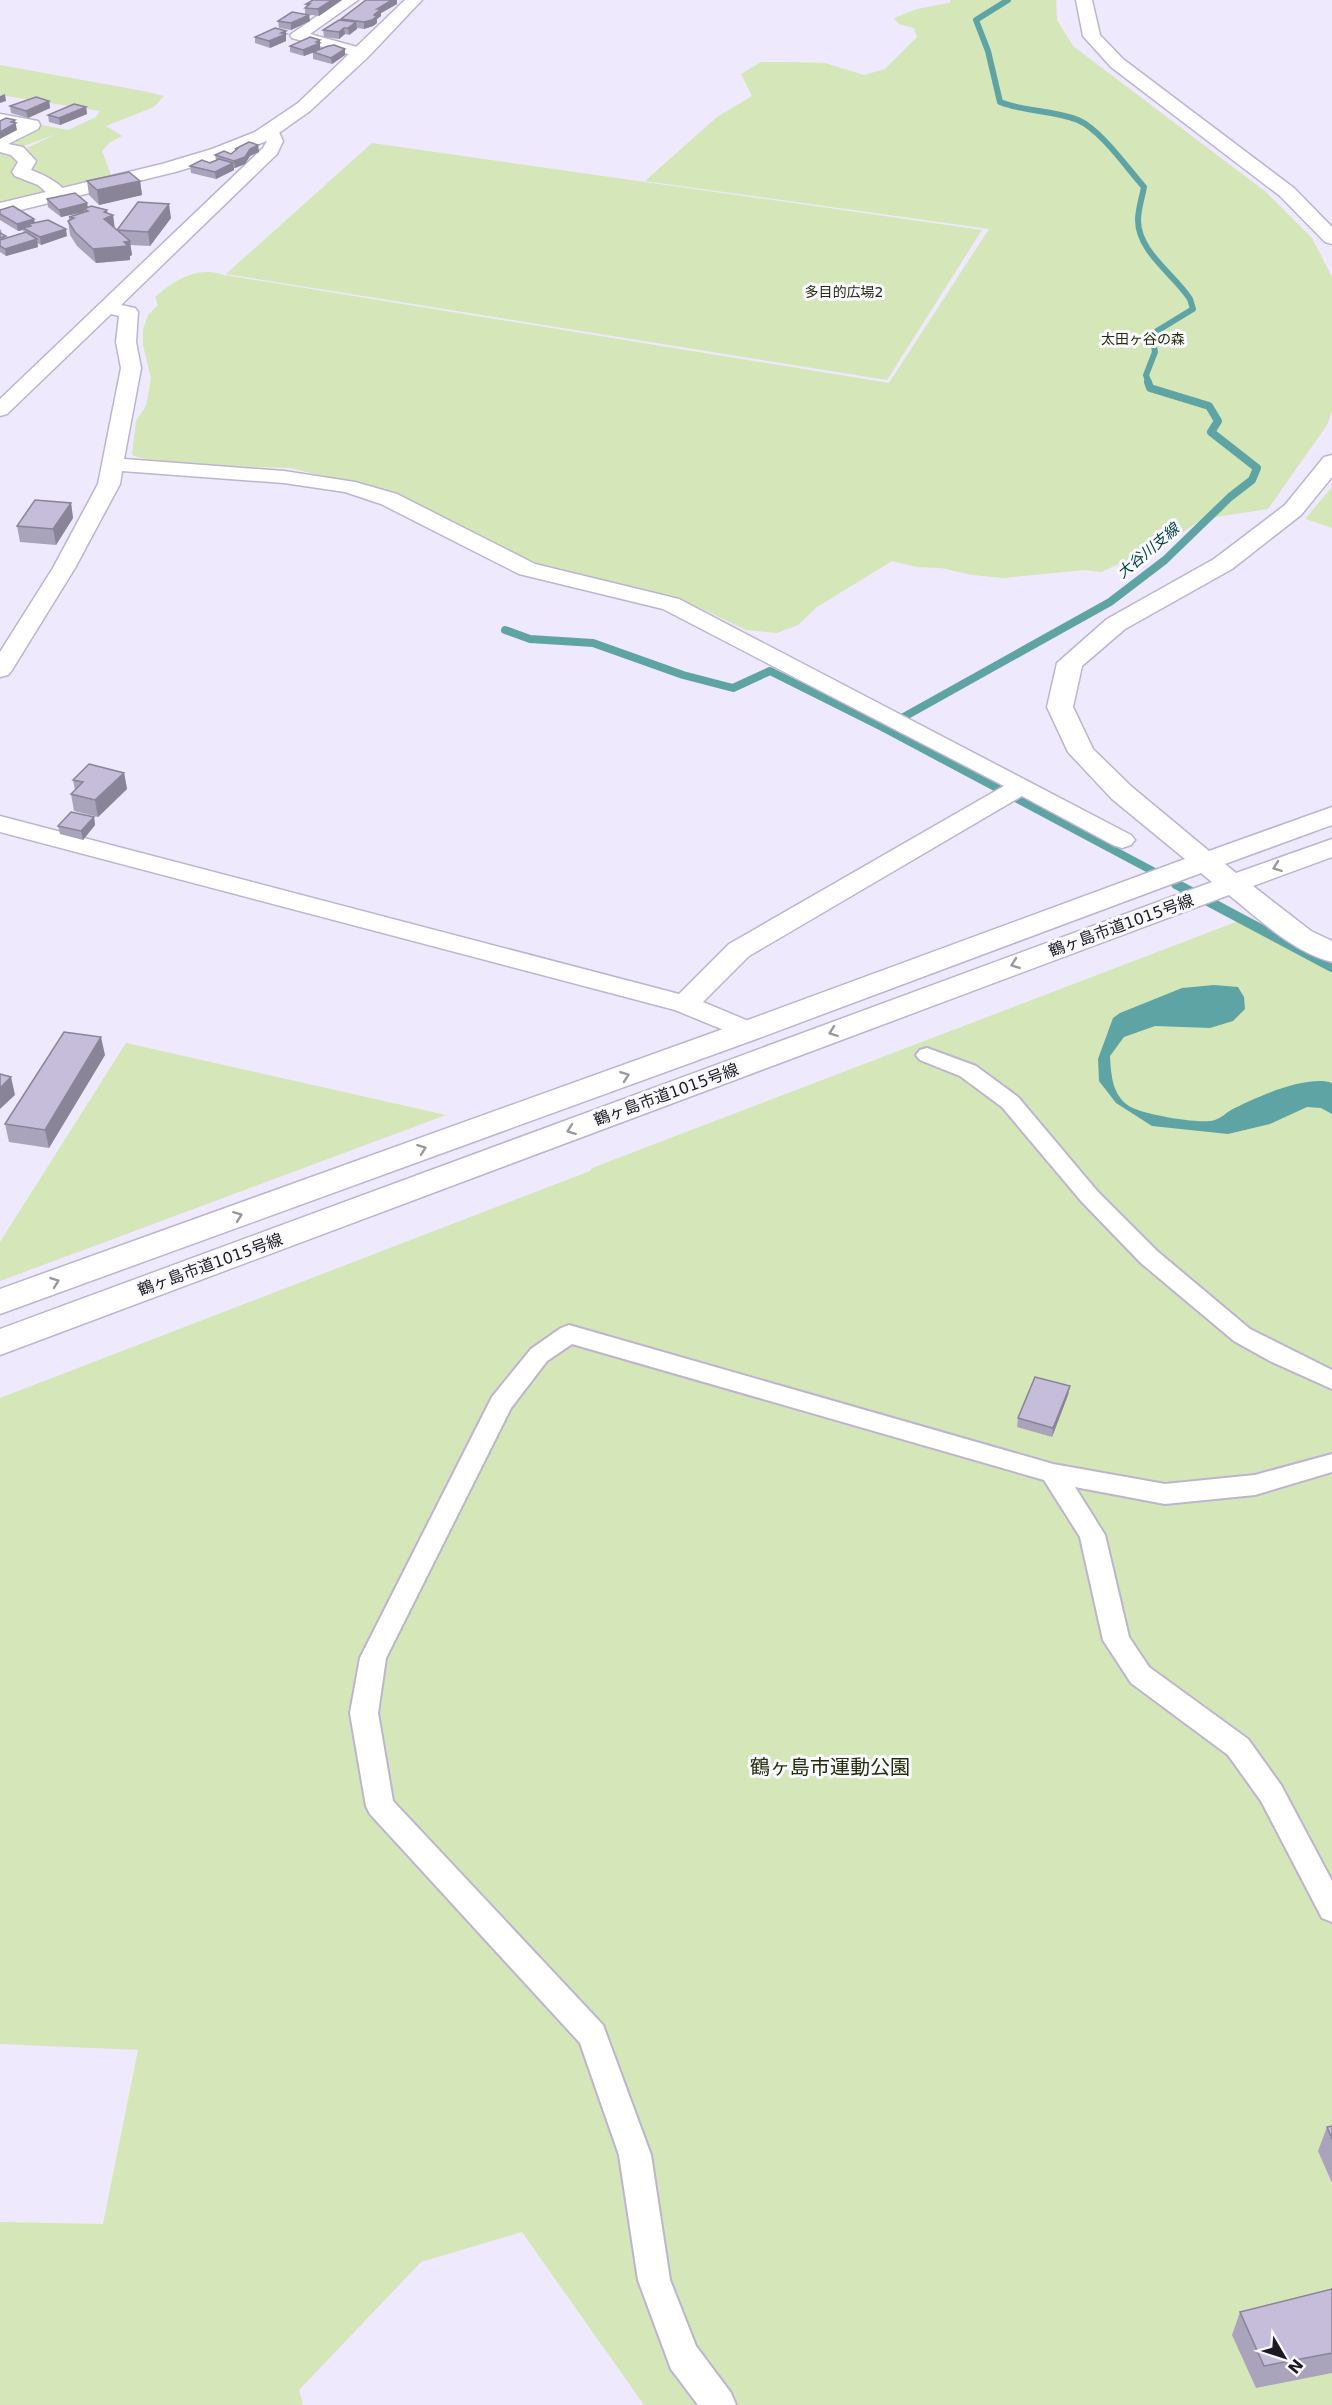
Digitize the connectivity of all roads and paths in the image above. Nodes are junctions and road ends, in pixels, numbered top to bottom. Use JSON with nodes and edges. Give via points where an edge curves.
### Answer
{"nodes":[{"id":1,"x":350,"y":0,"type":"edge"},
{"id":2,"x":1084,"y":0,"type":"edge"},
{"id":3,"x":406,"y":2,"type":"edge"},
{"id":4,"x":362,"y":53,"type":"junction"},
{"id":5,"x":0,"y":119,"type":"edge"},
{"id":6,"x":271,"y":132,"type":"junction"},
{"id":7,"x":0,"y":141,"type":"edge"},
{"id":8,"x":0,"y":147,"type":"edge"},
{"id":9,"x":60,"y":195,"type":"junction"},
{"id":10,"x":0,"y":209,"type":"edge"},
{"id":11,"x":1332,"y":238,"type":"edge"},
{"id":12,"x":108,"y":307,"type":"junction"},
{"id":13,"x":0,"y":410,"type":"edge"},
{"id":14,"x":1332,"y":462,"type":"edge"},
{"id":15,"x":113,"y":464,"type":"junction"},
{"id":16,"x":0,"y":670,"type":"edge"},
{"id":17,"x":1022,"y":786,"type":"junction"},
{"id":18,"x":1332,"y":815,"type":"edge"},
{"id":19,"x":0,"y":824,"type":"edge"},
{"id":20,"x":1122,"y":840,"type":"dead end"},
{"id":21,"x":1332,"y":847,"type":"edge"},
{"id":22,"x":1205,"y":861,"type":"junction"},
{"id":23,"x":1232,"y":884,"type":"junction"},
{"id":24,"x":1332,"y":953,"type":"edge"},
{"id":25,"x":685,"y":1004,"type":"junction"},
{"id":26,"x":748,"y":1031,"type":"junction"},
{"id":27,"x":927,"y":1055,"type":"dead end"},
{"id":28,"x":0,"y":1302,"type":"edge"},
{"id":29,"x":0,"y":1342,"type":"edge"},
{"id":30,"x":1332,"y":1380,"type":"edge"},
{"id":31,"x":1332,"y":1463,"type":"edge"},
{"id":32,"x":1053,"y":1473,"type":"junction"},
{"id":33,"x":1332,"y":1909,"type":"edge"},
{"id":34,"x":719,"y":2405,"type":"edge"}],
"edges":[{"from":1,"to":4,"type":"street","via":[[298,35]]},
{"from":2,"to":11,"type":"street","via":[[1092,36],[1117,63],[1287,192]]},
{"from":3,"to":4,"type":"street"},
{"from":4,"to":6,"type":"street"},
{"from":5,"to":7,"type":"street","via":[[32,125]]},
{"from":6,"to":9,"type":"street","via":[[199,159]]},
{"from":6,"to":12,"type":"street","via":[[275,141],[271,150]]},
{"from":8,"to":9,"type":"street","via":[[17,151],[27,161],[21,172],[44,181]]},
{"from":9,"to":10,"type":"street"},
{"from":12,"to":13,"type":"street"},
{"from":12,"to":15,"type":"street","via":[[128,312],[126,342],[131,368]]},
{"from":14,"to":22,"type":"street","via":[[1293,510],[1223,564],[1116,624],[1070,663],[1060,707],[1081,752],[1122,793]]},
{"from":15,"to":16,"type":"street","via":[[109,484],[64,568]]},
{"from":15,"to":17,"type":"street","via":[[284,477],[348,486],[389,499],[527,569],[671,604]]},
{"from":17,"to":20,"type":"street"},
{"from":17,"to":25,"type":"street","via":[[739,950]]},
{"from":18,"to":22,"type":"street","name":"鶴ヶ島市道1015号線"},
{"from":19,"to":25,"type":"street"},
{"from":21,"to":23,"type":"street","name":"鶴ヶ島市道1015号線","one_way":true},
{"from":22,"to":23,"type":"street"},
{"from":22,"to":26,"type":"street","name":"鶴ヶ島市道1015号線"},
{"from":23,"to":24,"type":"street","via":[[1301,937]]},
{"from":23,"to":29,"type":"street","name":"鶴ヶ島市道1015号線","one_way":true},
{"from":25,"to":26,"type":"street"},
{"from":28,"to":26,"type":"street","name":"鶴ヶ島市道1015号線","one_way":true},
{"from":27,"to":30,"type":"street","via":[[968,1071],[1010,1102],[1090,1197],[1149,1257],[1242,1335]]},
{"from":31,"to":32,"type":"street","via":[[1255,1485],[1165,1494]]},
{"from":32,"to":33,"type":"street","via":[[1092,1535],[1116,1640],[1140,1675],[1238,1747],[1271,1793]]},
{"from":32,"to":34,"type":"street","via":[[569,1334],[539,1355],[501,1403],[373,1658],[364,1713],[380,1806],[592,2035],[635,2155],[654,2280],[683,2357]]}]}
